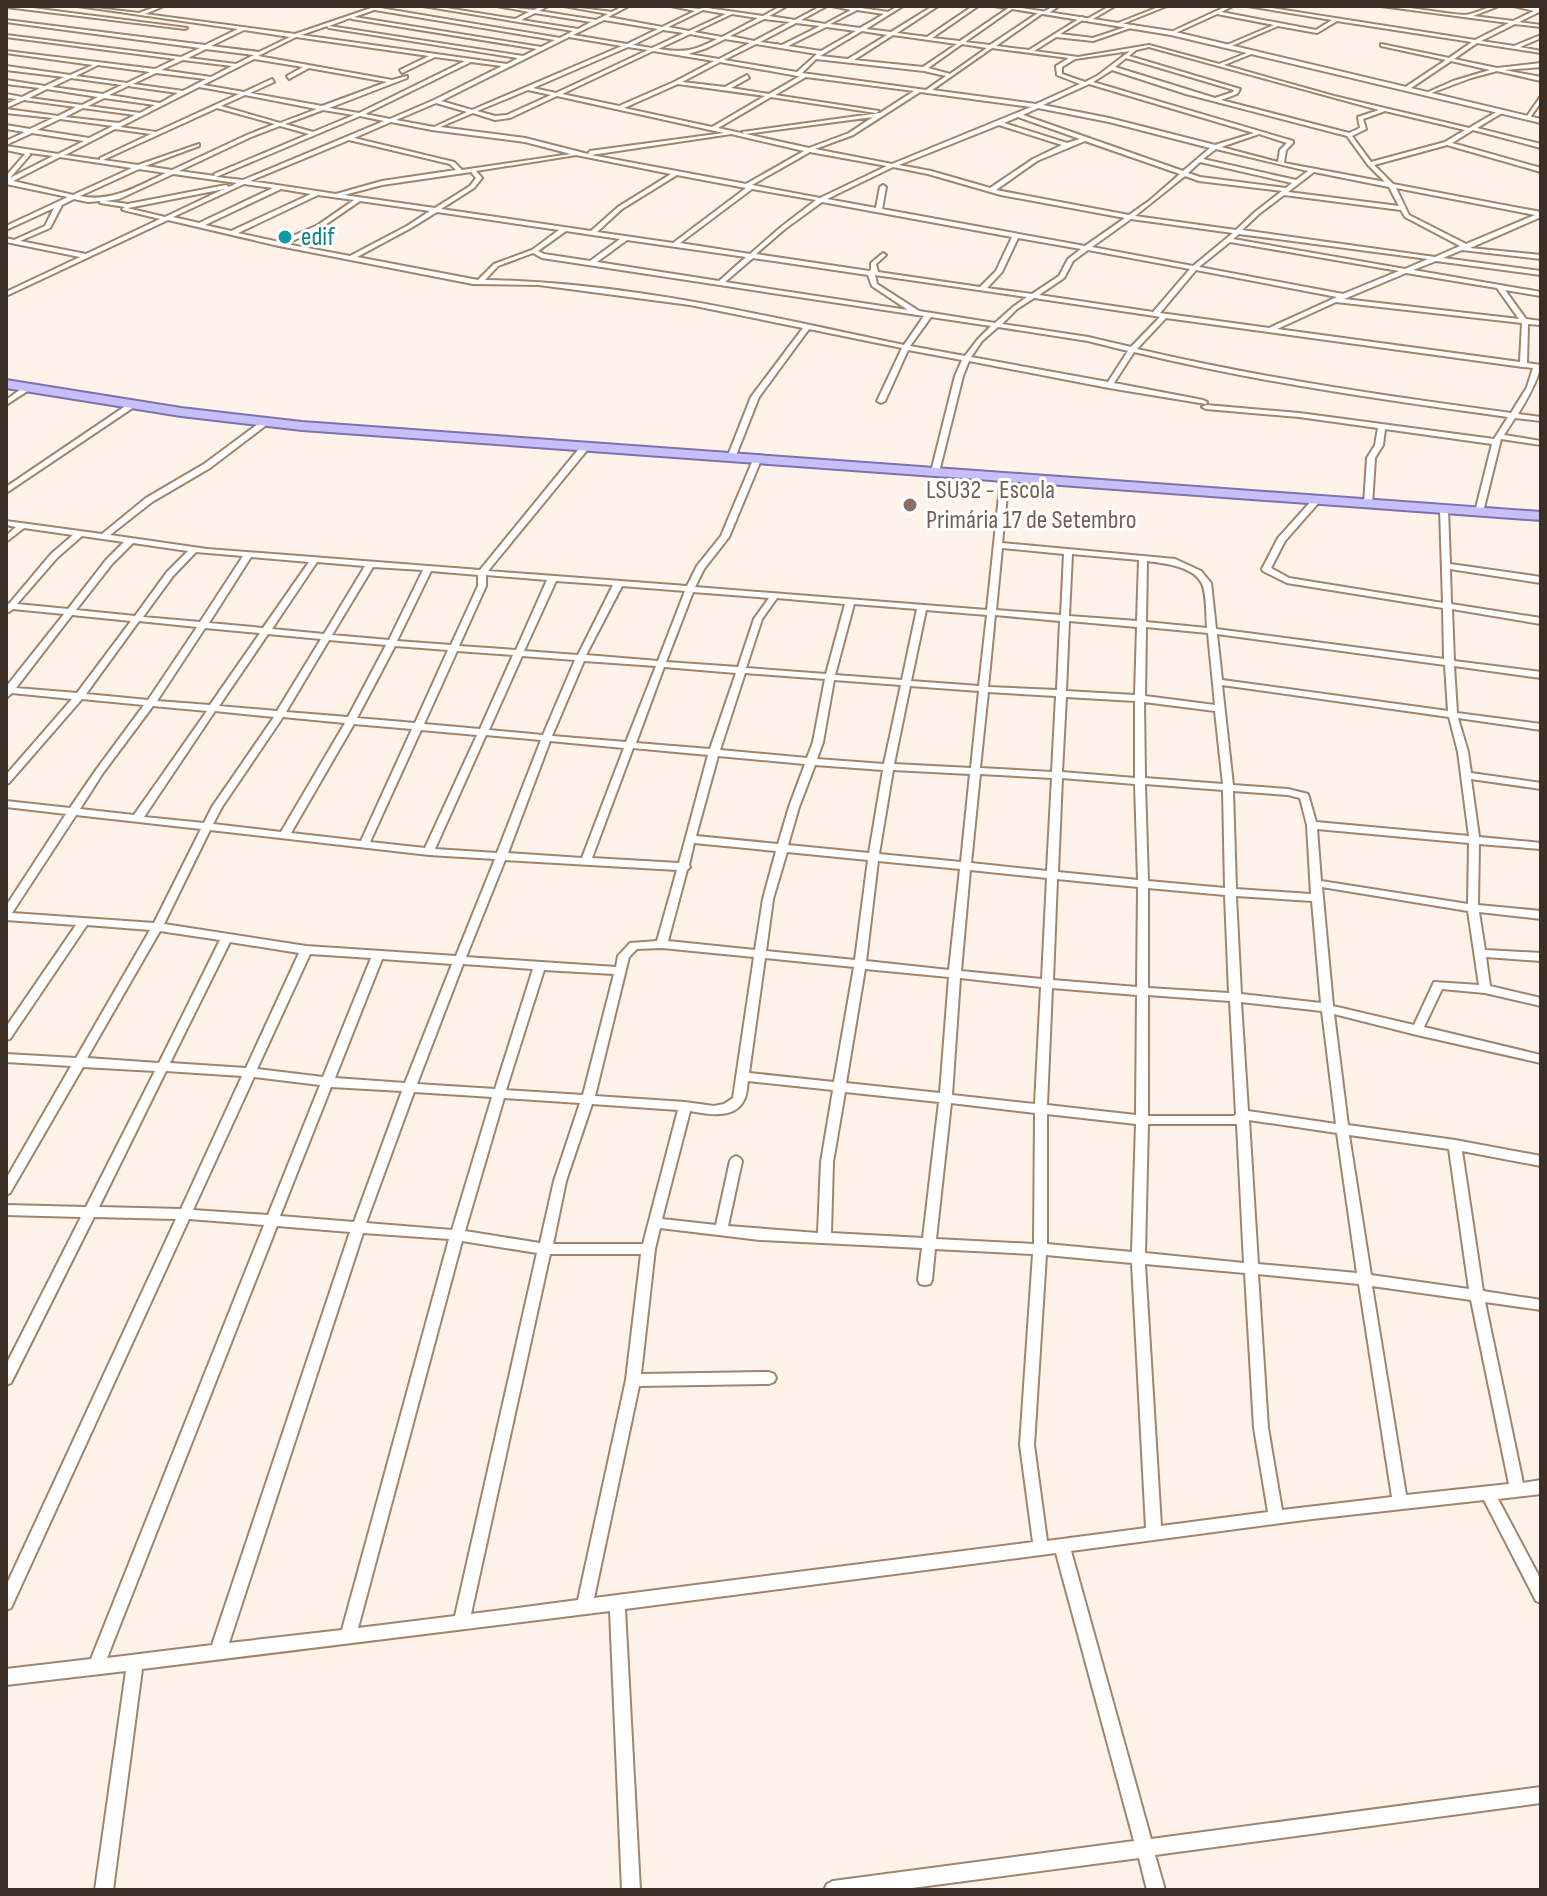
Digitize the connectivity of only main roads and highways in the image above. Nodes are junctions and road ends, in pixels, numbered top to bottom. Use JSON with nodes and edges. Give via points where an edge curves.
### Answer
{"nodes":[{"id":1,"x":6,"y":384,"type":"edge"},
{"id":2,"x":1541,"y":516,"type":"edge"}],
"edges":[{"from":1,"to":2,"type":"main road","via":[[265,423]]}]}
